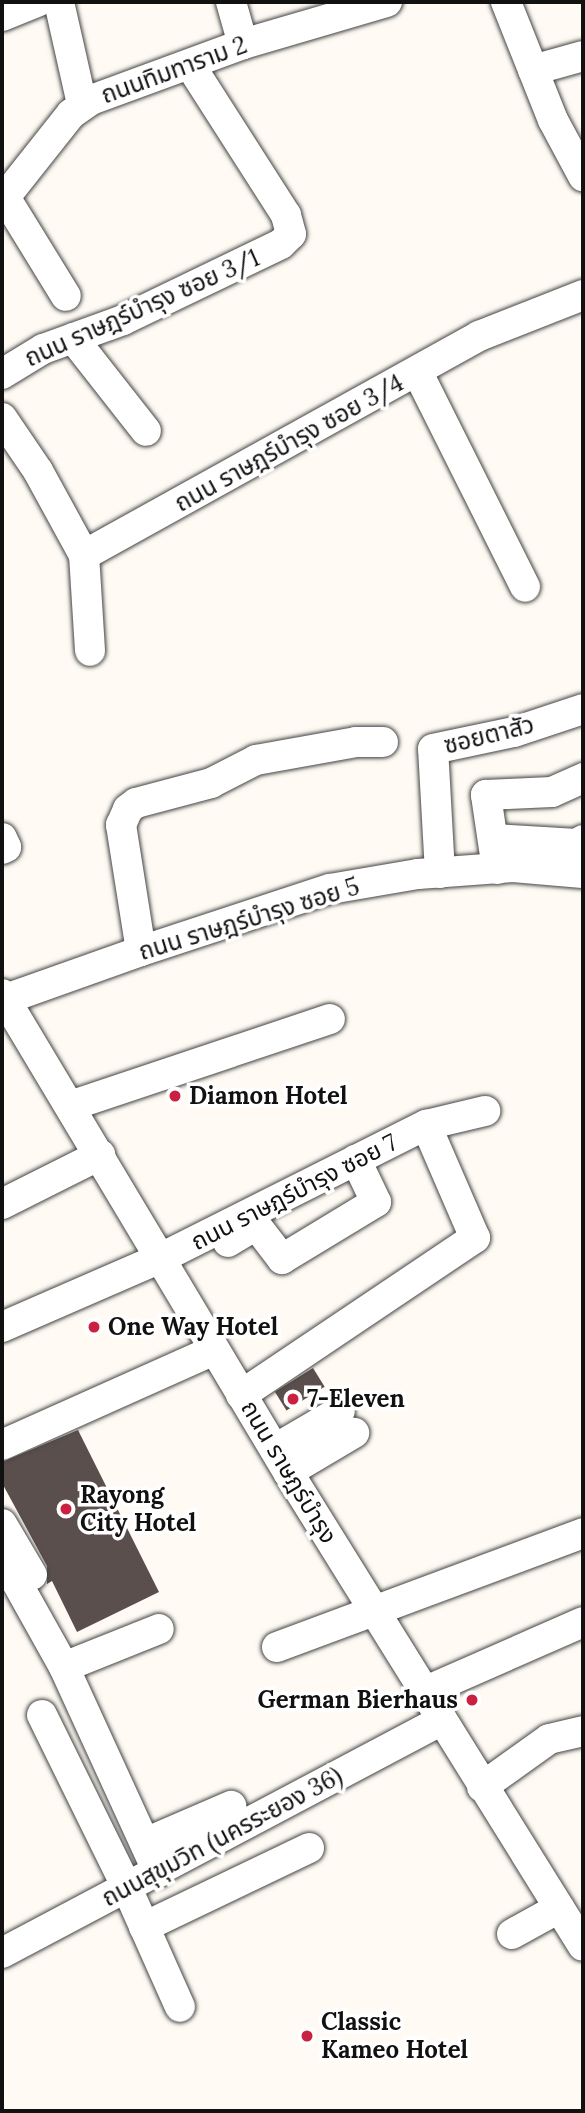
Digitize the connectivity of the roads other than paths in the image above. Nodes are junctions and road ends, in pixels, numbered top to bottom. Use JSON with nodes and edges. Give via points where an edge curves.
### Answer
{"nodes":[{"id":1,"x":37,"y":2,"type":"edge"},
{"id":2,"x":58,"y":2,"type":"edge"},
{"id":3,"x":231,"y":2,"type":"edge"},
{"id":4,"x":387,"y":2,"type":"edge"},
{"id":5,"x":506,"y":2,"type":"edge"},
{"id":6,"x":2,"y":16,"type":"edge"},
{"id":7,"x":243,"y":44,"type":"junction"},
{"id":8,"x":583,"y":56,"type":"edge"},
{"id":9,"x":190,"y":65,"type":"junction"},
{"id":10,"x":533,"y":70,"type":"junction"},
{"id":11,"x":82,"y":104,"type":"junction"},
{"id":12,"x":583,"y":176,"type":"edge"},
{"id":13,"x":3,"y":199,"type":"edge"},
{"id":14,"x":583,"y":295,"type":"edge"},
{"id":15,"x":66,"y":296,"type":"dead end"},
{"id":16,"x":73,"y":338,"type":"junction"},
{"id":17,"x":418,"y":373,"type":"junction"},
{"id":18,"x":2,"y":374,"type":"edge"},
{"id":19,"x":2,"y":418,"type":"edge"},
{"id":20,"x":146,"y":431,"type":"dead end"},
{"id":21,"x":84,"y":555,"type":"junction"},
{"id":22,"x":525,"y":587,"type":"dead end"},
{"id":23,"x":90,"y":651,"type":"dead end"},
{"id":24,"x":583,"y":709,"type":"edge"},
{"id":25,"x":383,"y":742,"type":"dead end"},
{"id":26,"x":583,"y":778,"type":"edge"},
{"id":27,"x":2,"y":838,"type":"edge"},
{"id":28,"x":493,"y":839,"type":"junction"},
{"id":29,"x":583,"y":841,"type":"edge"},
{"id":30,"x":2,"y":849,"type":"edge"},
{"id":31,"x":497,"y":869,"type":"junction"},
{"id":32,"x":440,"y":873,"type":"junction"},
{"id":33,"x":583,"y":873,"type":"edge"},
{"id":34,"x":141,"y":951,"type":"junction"},
{"id":35,"x":4,"y":996,"type":"edge"},
{"id":36,"x":330,"y":1019,"type":"dead end"},
{"id":37,"x":70,"y":1105,"type":"junction"},
{"id":38,"x":485,"y":1111,"type":"dead end"},
{"id":39,"x":426,"y":1125,"type":"junction"},
{"id":40,"x":100,"y":1154,"type":"junction"},
{"id":41,"x":356,"y":1160,"type":"junction"},
{"id":42,"x":2,"y":1203,"type":"edge"},
{"id":43,"x":165,"y":1267,"type":"junction"},
{"id":44,"x":2,"y":1327,"type":"edge"},
{"id":45,"x":214,"y":1350,"type":"junction"},
{"id":46,"x":241,"y":1395,"type":"junction"},
{"id":47,"x":347,"y":1422,"type":"dead end"},
{"id":48,"x":2,"y":1445,"type":"edge"},
{"id":49,"x":281,"y":1461,"type":"junction"},
{"id":50,"x":2,"y":1524,"type":"edge"},
{"id":51,"x":583,"y":1533,"type":"edge"},
{"id":52,"x":2,"y":1556,"type":"edge"},
{"id":53,"x":374,"y":1611,"type":"junction"},
{"id":54,"x":583,"y":1622,"type":"edge"},
{"id":55,"x":159,"y":1629,"type":"dead end"},
{"id":56,"x":277,"y":1647,"type":"dead end"},
{"id":57,"x":71,"y":1664,"type":"junction"},
{"id":58,"x":426,"y":1690,"type":"junction"},
{"id":59,"x":42,"y":1716,"type":"dead end"},
{"id":60,"x":442,"y":1720,"type":"junction"},
{"id":61,"x":583,"y":1731,"type":"edge"},
{"id":62,"x":482,"y":1787,"type":"junction"},
{"id":63,"x":231,"y":1805,"type":"dead end"},
{"id":64,"x":145,"y":1843,"type":"junction"},
{"id":65,"x":309,"y":1848,"type":"dead end"},
{"id":66,"x":158,"y":1871,"type":"junction"},
{"id":67,"x":127,"y":1888,"type":"junction"},
{"id":68,"x":559,"y":1908,"type":"junction"},
{"id":69,"x":144,"y":1927,"type":"junction"},
{"id":70,"x":513,"y":1934,"type":"dead end"},
{"id":71,"x":4,"y":1945,"type":"edge"},
{"id":72,"x":583,"y":1946,"type":"edge"},
{"id":73,"x":180,"y":2007,"type":"dead end"}],
"edges":[{"from":1,"to":6,"type":"street"},
{"from":2,"to":11,"type":"street"},
{"from":3,"to":7,"type":"street"},
{"from":4,"to":7,"type":"street","name":"ถนนทิมทาราม 2"},
{"from":5,"to":10,"type":"street"},
{"from":7,"to":9,"type":"street","name":"ถนนทิมทาราม 2"},
{"from":8,"to":10,"type":"street"},
{"from":9,"to":11,"type":"street","name":"ถนนทิมทาราม 2"},
{"from":9,"to":16,"type":"street","name":"ถนน ราษฎร์บำรุง ซอย 3/1","via":[[286,215],[291,234],[281,244],[123,320]]},
{"from":10,"to":12,"type":"street"},
{"from":11,"to":13,"type":"street","name":"ถนนทิมทาราม 2"},
{"from":13,"to":15,"type":"street"},
{"from":14,"to":17,"type":"street","name":"ถนน ราษฎร์บำรุง ซอย 3/4","via":[[479,336]]},
{"from":16,"to":18,"type":"street","name":"ถนน ราษฎร์บำรุง ซอย 3/1","via":[[35,353]]},
{"from":16,"to":20,"type":"street"},
{"from":17,"to":21,"type":"street","name":"ถนน ราษฎร์บำรุง ซอย 3/4"},
{"from":17,"to":22,"type":"street"},
{"from":19,"to":21,"type":"street","via":[[38,471]]},
{"from":21,"to":23,"type":"street"},
{"from":24,"to":32,"type":"street","name":"ซอยตาสัว","via":[[514,732],[433,749]]},
{"from":25,"to":34,"type":"street","via":[[356,742],[256,760],[211,783],[128,809],[121,825]]},
{"from":26,"to":28,"type":"street","via":[[552,792],[486,795]]},
{"from":27,"to":30,"type":"street","via":[[6,847]]},
{"from":28,"to":29,"type":"street"},
{"from":28,"to":31,"type":"street"},
{"from":31,"to":32,"type":"street","name":"ถนน ราษฎร์บำรุง ซอย 5"},
{"from":31,"to":33,"type":"street","name":"ถนน ราษฎร์บำรุง ซอย 5"},
{"from":32,"to":34,"type":"street","name":"ถนน ราษฎร์บำรุง ซอย 5","via":[[330,889]]},
{"from":34,"to":35,"type":"street","name":"ถนน ราษฎร์บำรุง ซอย 5"},
{"from":35,"to":37,"type":"street","name":"ถนน ราษฎร์บำรุง"},
{"from":36,"to":37,"type":"street"},
{"from":37,"to":40,"type":"street","name":"ถนน ราษฎร์บำรุง"},
{"from":38,"to":39,"type":"street","name":"ถนน ราษฎร์บำรุง ซอย 7"},
{"from":39,"to":41,"type":"street","name":"ถนน ราษฎร์บำรุง ซอย 7"},
{"from":39,"to":46,"type":"street","name":"ถนน ราษฎร์บำรุง ซอย 7","via":[[475,1238]]},
{"from":40,"to":42,"type":"street"},
{"from":40,"to":43,"type":"street","name":"ถนน ราษฎร์บำรุง"},
{"from":41,"to":43,"type":"street","name":"ถนน ราษฎร์บำรุง ซอย 7"},
{"from":41,"to":43,"type":"street","via":[[376,1202],[282,1259],[256,1225]]},
{"from":43,"to":44,"type":"street"},
{"from":43,"to":45,"type":"street","name":"ถนน ราษฎร์บำรุง"},
{"from":45,"to":46,"type":"street","name":"ถนน ราษฎร์บำรุง"},
{"from":45,"to":48,"type":"street"},
{"from":46,"to":49,"type":"street","name":"ถนน ราษฎร์บำรุง"},
{"from":47,"to":49,"type":"street"},
{"from":49,"to":53,"type":"street","name":"ถนน ราษฎร์บำรุง"},
{"from":50,"to":57,"type":"street"},
{"from":51,"to":53,"type":"street"},
{"from":52,"to":57,"type":"street"},
{"from":53,"to":56,"type":"street"},
{"from":53,"to":58,"type":"street","name":"ถนน ราษฎร์บำรุง"},
{"from":54,"to":58,"type":"street"},
{"from":55,"to":57,"type":"street"},
{"from":57,"to":64,"type":"street"},
{"from":58,"to":60,"type":"street","name":"ถนน ราษฎร์บำรุง"},
{"from":59,"to":67,"type":"street"},
{"from":60,"to":62,"type":"street","name":"ถนน ราษฎร์บำรุง"},
{"from":60,"to":66,"type":"street","name":"ถนนสุขุมวิท (นครระยอง 36)"},
{"from":61,"to":62,"type":"street","via":[[549,1739]]},
{"from":62,"to":68,"type":"street","name":"ถนน ราษฎร์บำรุง"},
{"from":63,"to":64,"type":"street"},
{"from":64,"to":66,"type":"street"},
{"from":65,"to":69,"type":"street"},
{"from":66,"to":67,"type":"street","name":"ถนนสุขุมวิท (นครระยอง 36)"},
{"from":67,"to":69,"type":"street"},
{"from":67,"to":71,"type":"street","name":"ถนนสุขุมวิท (นครระยอง 36)"},
{"from":68,"to":70,"type":"street"},
{"from":68,"to":72,"type":"street","name":"ถนน ราษฎร์บำรุง"},
{"from":69,"to":73,"type":"street"}]}
